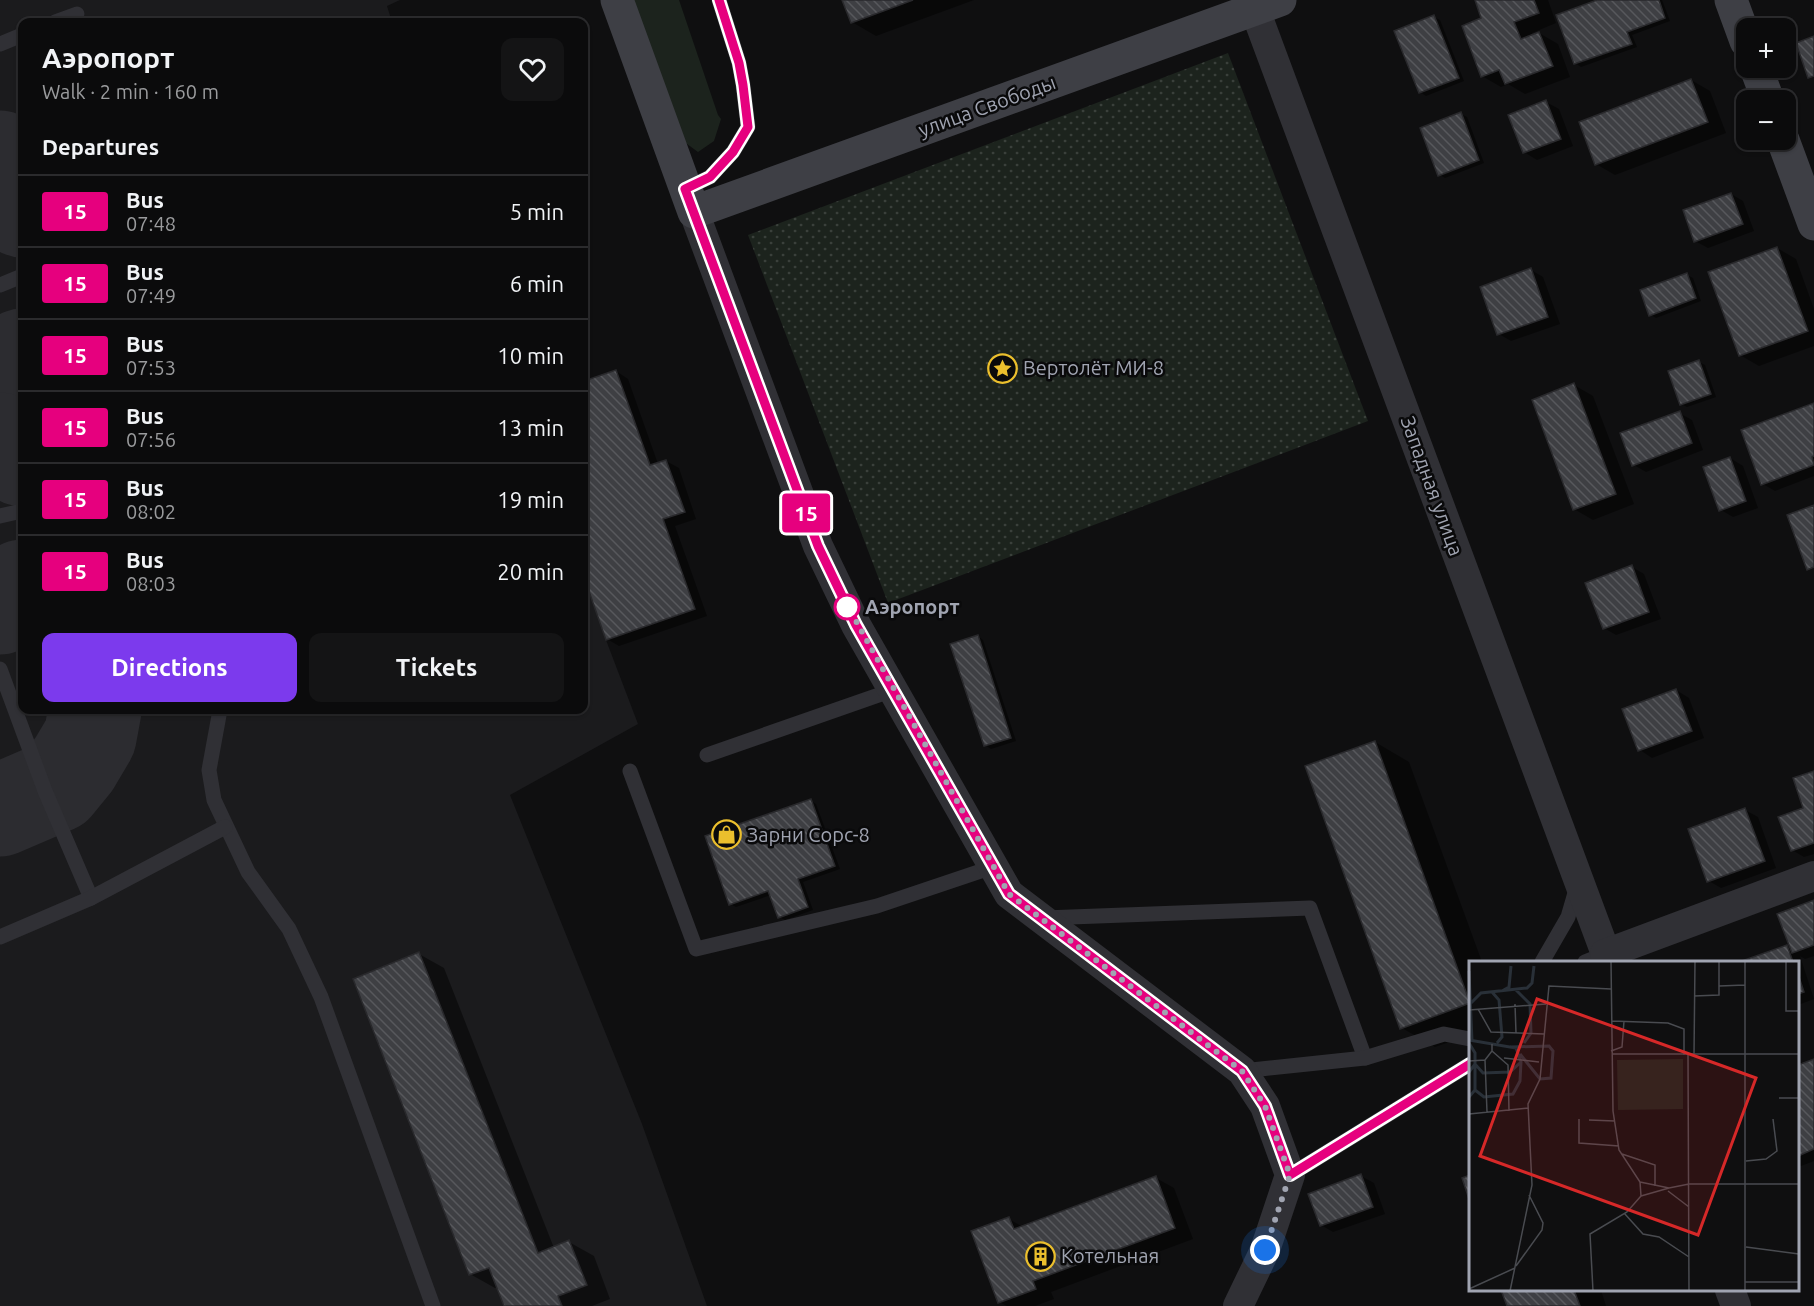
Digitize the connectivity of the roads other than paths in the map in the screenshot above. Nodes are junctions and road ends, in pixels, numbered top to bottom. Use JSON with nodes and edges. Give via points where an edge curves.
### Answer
{"nodes":[{"id":1,"x":617,"y":0,"type":"edge"},
{"id":2,"x":719,"y":0,"type":"edge"},
{"id":3,"x":1731,"y":0,"type":"edge"},
{"id":4,"x":1267,"y":5,"type":"edge"},
{"id":5,"x":78,"y":12,"type":"edge"},
{"id":6,"x":64,"y":18,"type":"edge"},
{"id":7,"x":1738,"y":18,"type":"edge"},
{"id":8,"x":18,"y":37,"type":"edge"},
{"id":9,"x":0,"y":44,"type":"edge"},
{"id":10,"x":1786,"y":150,"type":"edge"},
{"id":11,"x":690,"y":200,"type":"junction"},
{"id":12,"x":1814,"y":224,"type":"edge"},
{"id":13,"x":18,"y":278,"type":"edge"},
{"id":14,"x":0,"y":285,"type":"edge"},
{"id":15,"x":18,"y":513,"type":"edge"},
{"id":16,"x":0,"y":516,"type":"edge"},
{"id":17,"x":0,"y":669,"type":"edge"},
{"id":18,"x":893,"y":690,"type":"junction"},
{"id":19,"x":219,"y":714,"type":"edge"},
{"id":20,"x":707,"y":755,"type":"dead end"},
{"id":21,"x":630,"y":771,"type":"dead end"},
{"id":22,"x":225,"y":827,"type":"junction"},
{"id":23,"x":993,"y":867,"type":"junction"},
{"id":24,"x":1814,"y":876,"type":"edge"},
{"id":25,"x":1578,"y":880,"type":"junction"},
{"id":26,"x":92,"y":898,"type":"junction"},
{"id":27,"x":1038,"y":918,"type":"junction"},
{"id":28,"x":0,"y":937,"type":"edge"},
{"id":29,"x":1600,"y":960,"type":"edge"},
{"id":30,"x":1543,"y":961,"type":"edge"},
{"id":31,"x":1469,"y":1039,"type":"edge"},
{"id":32,"x":1365,"y":1058,"type":"junction"},
{"id":33,"x":1469,"y":1065,"type":"edge"},
{"id":34,"x":1242,"y":1071,"type":"junction"},
{"id":35,"x":1290,"y":1175,"type":"junction"},
{"id":36,"x":1730,"y":1291,"type":"edge"},
{"id":37,"x":433,"y":1306,"type":"edge"},
{"id":38,"x":1238,"y":1306,"type":"edge"},
{"id":39,"x":1736,"y":1306,"type":"edge"}],
"edges":[{"from":1,"to":11,"type":"street"},
{"from":2,"to":11,"type":"lane","via":[[739,63],[748,127],[733,152]]},
{"from":3,"to":7,"type":"street"},
{"from":4,"to":11,"type":"street","name":"улица Свободы","via":[[1221,15]]},
{"from":4,"to":25,"type":"street","name":"Западная улица"},
{"from":5,"to":6,"type":"lane"},
{"from":8,"to":9,"type":"lane"},
{"from":10,"to":12,"type":"street"},
{"from":11,"to":18,"type":"street","via":[[818,546]]},
{"from":13,"to":14,"type":"lane"},
{"from":15,"to":16,"type":"lane"},
{"from":17,"to":26,"type":"lane","via":[[45,791]]},
{"from":18,"to":20,"type":"lane"},
{"from":18,"to":23,"type":"street"},
{"from":19,"to":22,"type":"lane","via":[[209,770],[214,800]]},
{"from":21,"to":23,"type":"lane","via":[[696,949],[877,906]]},
{"from":22,"to":26,"type":"lane"},
{"from":22,"to":37,"type":"lane","via":[[248,872],[289,929],[321,997]]},
{"from":23,"to":27,"type":"street","via":[[1009,894]]},
{"from":24,"to":29,"type":"street"},
{"from":25,"to":29,"type":"street","name":"Западная улица"},
{"from":25,"to":30,"type":"lane","via":[[1568,917]]},
{"from":26,"to":28,"type":"lane"},
{"from":27,"to":32,"type":"lane","via":[[1310,908]]},
{"from":27,"to":34,"type":"street"},
{"from":31,"to":32,"type":"lane","via":[[1444,1034]]},
{"from":32,"to":34,"type":"lane"},
{"from":33,"to":35,"type":"lane"},
{"from":34,"to":35,"type":"street","via":[[1265,1106]]},
{"from":35,"to":38,"type":"street","via":[[1265,1250]]},
{"from":36,"to":39,"type":"street"}]}
